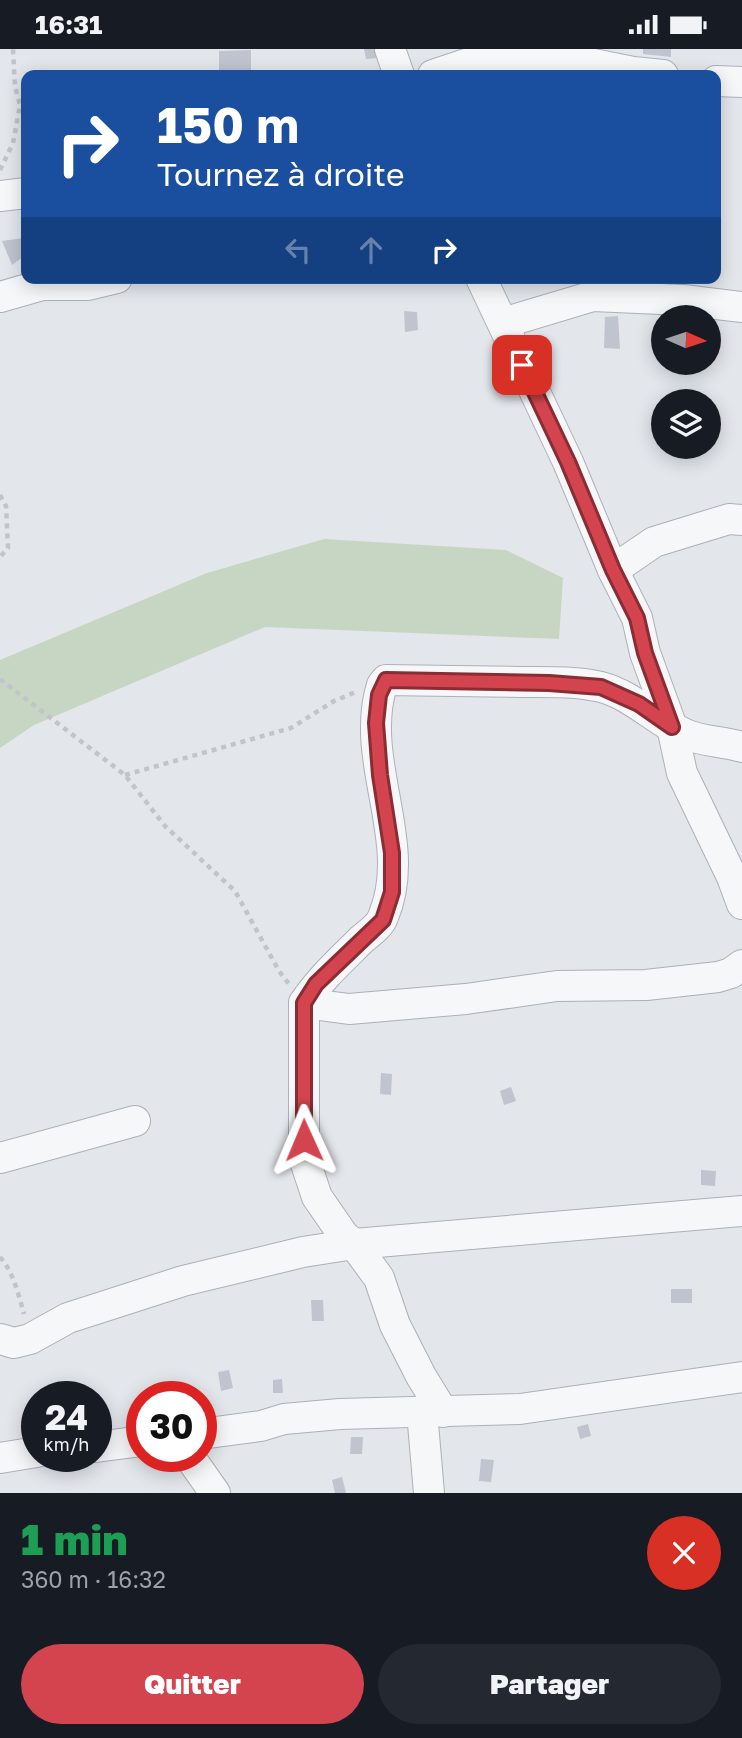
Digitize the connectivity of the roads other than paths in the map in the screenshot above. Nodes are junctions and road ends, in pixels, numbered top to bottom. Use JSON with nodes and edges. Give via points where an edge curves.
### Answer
{"nodes":[{"id":1,"x":390,"y":49,"type":"edge"},
{"id":2,"x":398,"y":70,"type":"edge"},
{"id":3,"x":448,"y":70,"type":"edge"},
{"id":4,"x":633,"y":70,"type":"edge"},
{"id":5,"x":721,"y":81,"type":"edge"},
{"id":6,"x":742,"y":82,"type":"edge"},
{"id":7,"x":21,"y":194,"type":"edge"},
{"id":8,"x":0,"y":196,"type":"edge"},
{"id":9,"x":92,"y":284,"type":"edge"},
{"id":10,"x":484,"y":284,"type":"edge"},
{"id":11,"x":0,"y":297,"type":"edge"},
{"id":12,"x":742,"y":307,"type":"edge"},
{"id":13,"x":503,"y":323,"type":"junction"},
{"id":14,"x":742,"y":520,"type":"edge"},
{"id":15,"x":613,"y":570,"type":"junction"},
{"id":16,"x":672,"y":727,"type":"junction"},
{"id":17,"x":742,"y":747,"type":"edge"},
{"id":18,"x":742,"y":904,"type":"edge"},
{"id":19,"x":742,"y":965,"type":"edge"},
{"id":20,"x":304,"y":1003,"type":"junction"},
{"id":21,"x":135,"y":1121,"type":"dead end"},
{"id":22,"x":0,"y":1158,"type":"edge"},
{"id":23,"x":742,"y":1211,"type":"edge"},
{"id":24,"x":354,"y":1244,"type":"junction"},
{"id":25,"x":0,"y":1339,"type":"edge"},
{"id":26,"x":742,"y":1377,"type":"edge"},
{"id":27,"x":432,"y":1412,"type":"junction"},
{"id":28,"x":217,"y":1432,"type":"edge"},
{"id":29,"x":21,"y":1455,"type":"edge"},
{"id":30,"x":0,"y":1458,"type":"edge"},
{"id":31,"x":200,"y":1472,"type":"edge"},
{"id":32,"x":215,"y":1493,"type":"edge"},
{"id":33,"x":429,"y":1493,"type":"edge"}],
"edges":[{"from":1,"to":2,"type":"street"},
{"from":3,"to":4,"type":"street","via":[[481,59],[574,60]]},
{"from":5,"to":6,"type":"street"},
{"from":7,"to":8,"type":"street"},
{"from":9,"to":11,"type":"street","via":[[42,285]]},
{"from":10,"to":13,"type":"street"},
{"from":12,"to":13,"type":"street","via":[[593,296]]},
{"from":13,"to":15,"type":"street"},
{"from":14,"to":15,"type":"street","via":[[729,519],[654,542]]},
{"from":15,"to":16,"type":"street","via":[[637,618]]},
{"from":16,"to":17,"type":"street","via":[[698,739]]},
{"from":16,"to":18,"type":"street","via":[[682,773]]},
{"from":16,"to":20,"type":"street","via":[[639,704],[601,687],[386,680],[376,723],[392,853],[392,892],[383,920],[316,984]]},
{"from":19,"to":20,"type":"street","via":[[718,977],[646,985],[557,986],[349,1009]]},
{"from":20,"to":24,"type":"street","via":[[304,1158],[317,1197]]},
{"from":21,"to":22,"type":"street"},
{"from":23,"to":24,"type":"street"},
{"from":24,"to":25,"type":"street","via":[[183,1281],[68,1318],[30,1339],[14,1343]]},
{"from":24,"to":27,"type":"street","via":[[379,1278]]},
{"from":26,"to":27,"type":"street","via":[[542,1406]]},
{"from":27,"to":28,"type":"street","via":[[324,1415]]},
{"from":27,"to":33,"type":"street"},
{"from":29,"to":30,"type":"street"},
{"from":31,"to":32,"type":"street"}]}
